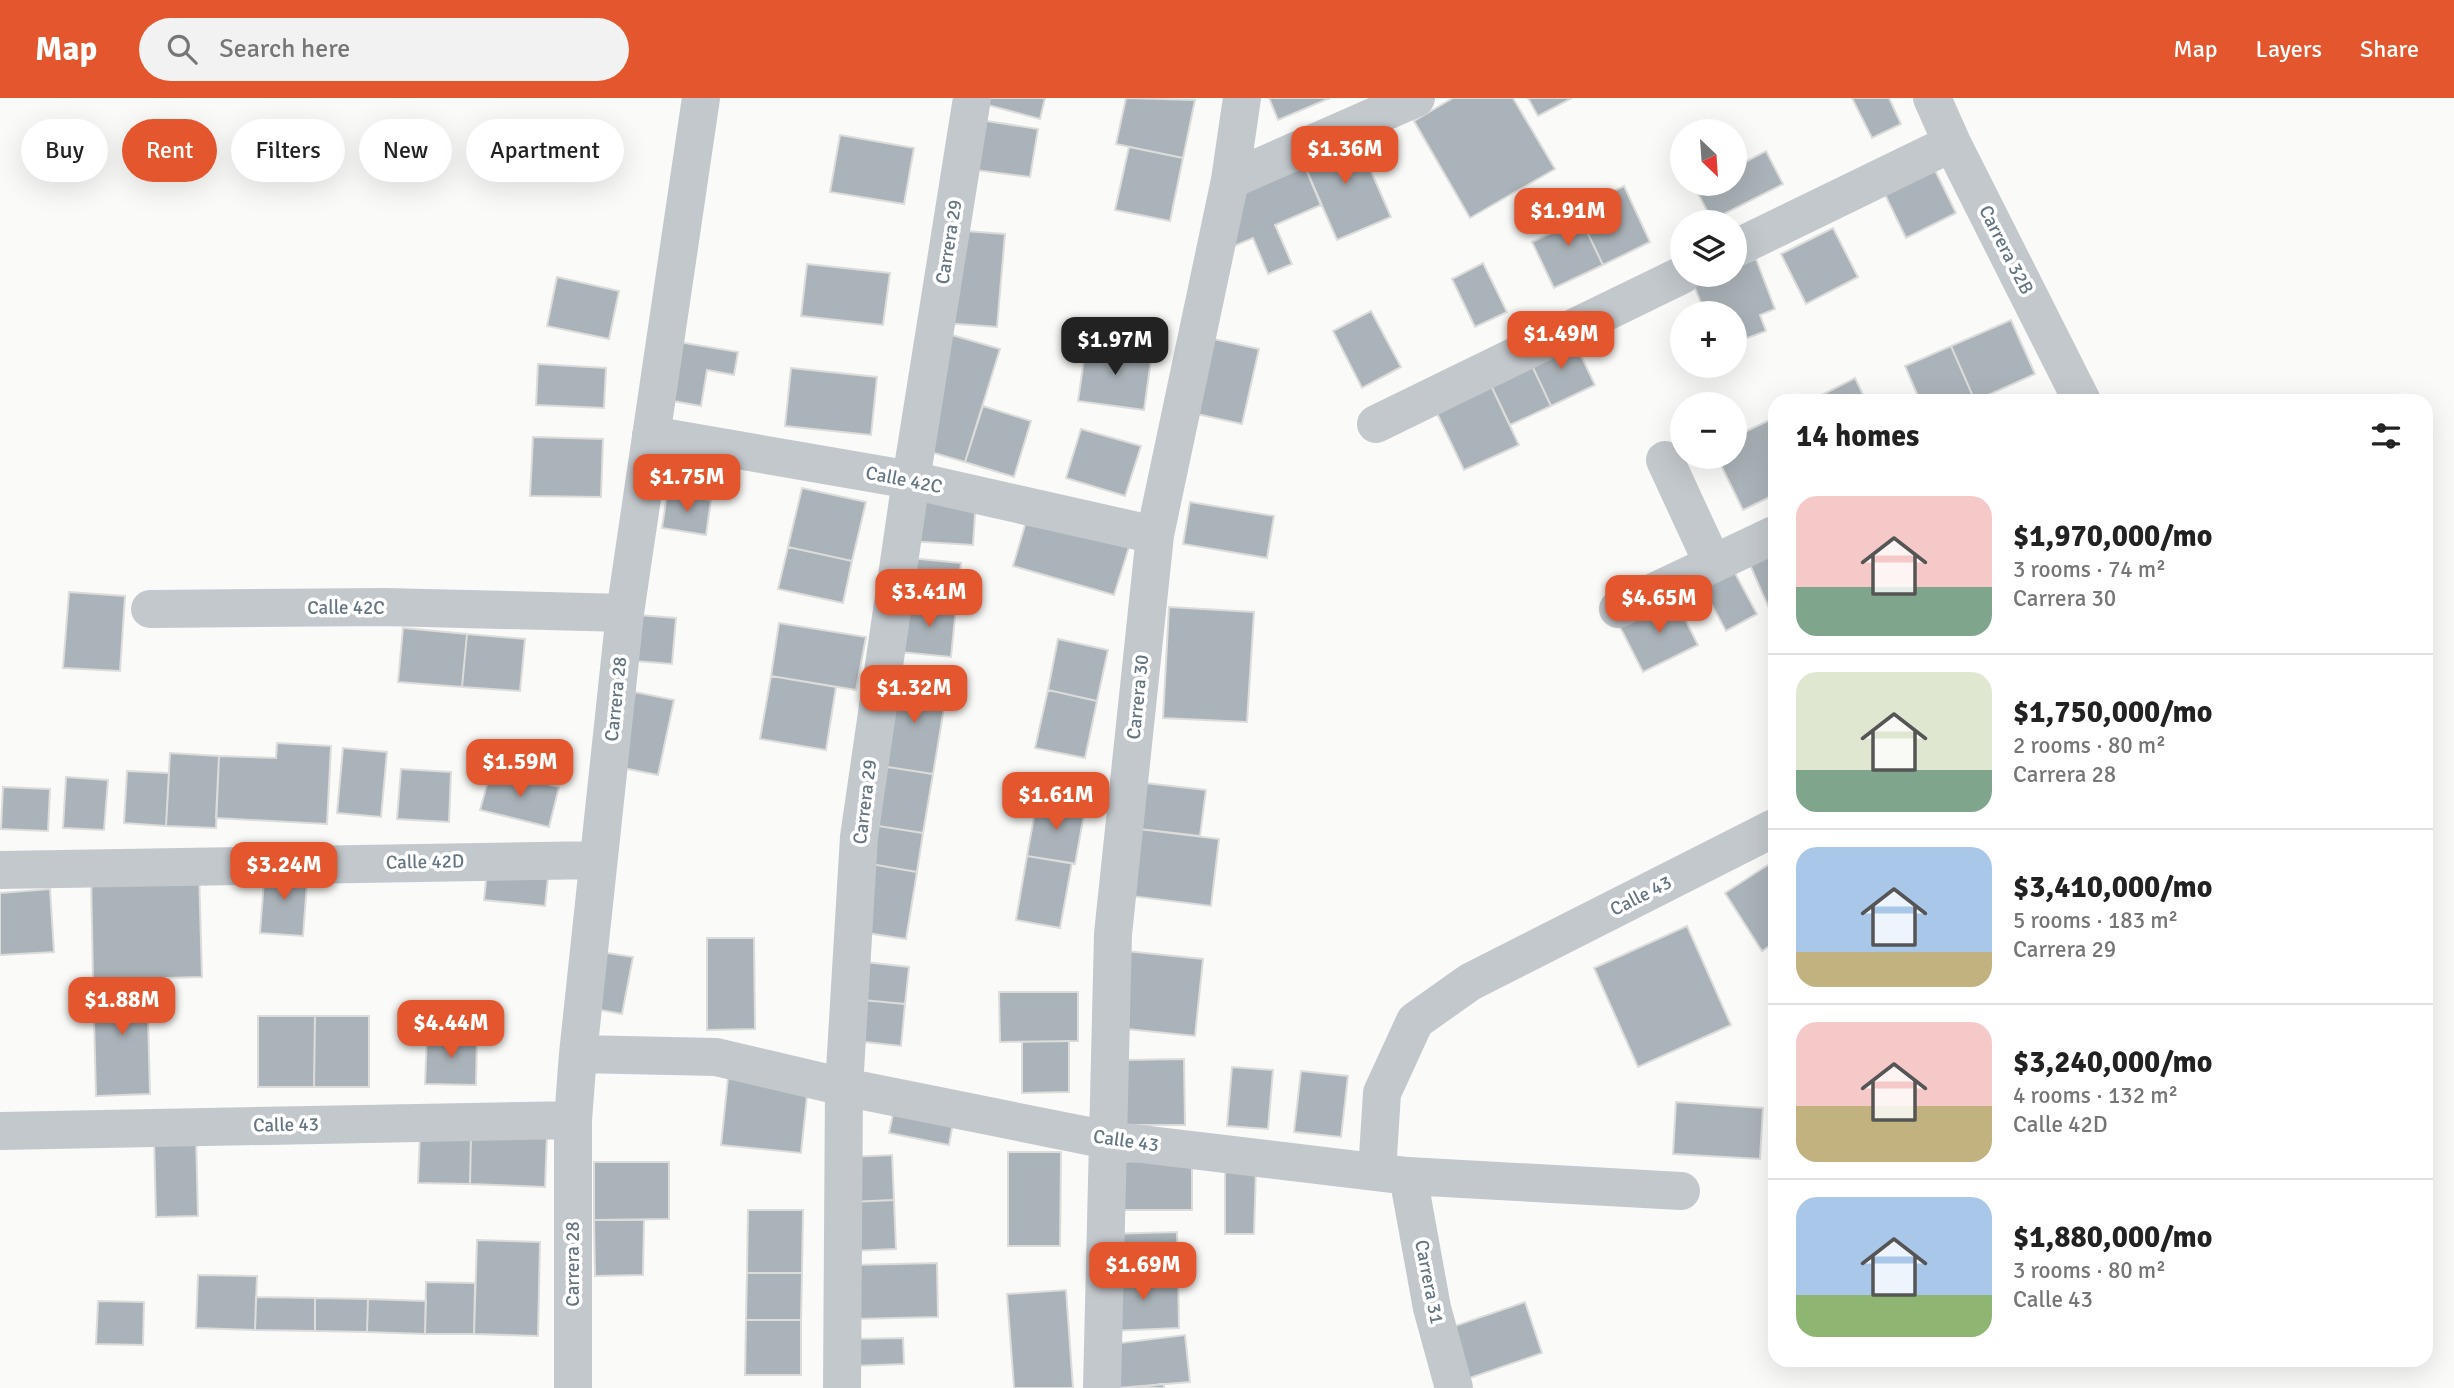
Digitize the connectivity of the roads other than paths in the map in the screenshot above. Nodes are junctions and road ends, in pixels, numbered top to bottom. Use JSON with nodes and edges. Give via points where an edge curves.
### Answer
{"nodes":[{"id":1,"x":701,"y":98,"type":"edge"},
{"id":2,"x":972,"y":98,"type":"edge"},
{"id":3,"x":1242,"y":98,"type":"edge"},
{"id":4,"x":1416,"y":98,"type":"edge"},
{"id":5,"x":1931,"y":98,"type":"edge"},
{"id":6,"x":1952,"y":143,"type":"junction"},
{"id":7,"x":1230,"y":180,"type":"junction"},
{"id":8,"x":1747,"y":243,"type":"edge"},
{"id":9,"x":1670,"y":281,"type":"edge"},
{"id":10,"x":2070,"y":394,"type":"edge"},
{"id":11,"x":1376,"y":424,"type":"dead end"},
{"id":12,"x":651,"y":435,"type":"junction"},
{"id":13,"x":1665,"y":460,"type":"dead end"},
{"id":14,"x":911,"y":480,"type":"junction"},
{"id":15,"x":1154,"y":535,"type":"junction"},
{"id":16,"x":1768,"y":538,"type":"edge"},
{"id":17,"x":1713,"y":564,"type":"junction"},
{"id":18,"x":150,"y":609,"type":"dead end"},
{"id":19,"x":1618,"y":609,"type":"dead end"},
{"id":20,"x":625,"y":613,"type":"junction"},
{"id":21,"x":1768,"y":831,"type":"edge"},
{"id":22,"x":598,"y":860,"type":"junction"},
{"id":23,"x":0,"y":870,"type":"edge"},
{"id":24,"x":1471,"y":982,"type":"joint"},
{"id":25,"x":578,"y":1054,"type":"junction"},
{"id":26,"x":844,"y":1087,"type":"junction"},
{"id":27,"x":573,"y":1120,"type":"junction"},
{"id":28,"x":0,"y":1131,"type":"edge"},
{"id":29,"x":1108,"y":1140,"type":"junction"},
{"id":30,"x":1393,"y":1174,"type":"junction"},
{"id":31,"x":1681,"y":1191,"type":"dead end"},
{"id":32,"x":573,"y":1388,"type":"edge"},
{"id":33,"x":842,"y":1388,"type":"edge"},
{"id":34,"x":1102,"y":1388,"type":"edge"},
{"id":35,"x":1454,"y":1388,"type":"edge"}],
"edges":[{"from":1,"to":12,"type":"street","name":"Carrera 28"},
{"from":2,"to":14,"type":"street","name":"Carrera 29"},
{"from":3,"to":7,"type":"street","name":"Carrera 30"},
{"from":4,"to":7,"type":"street"},
{"from":5,"to":6,"type":"street","name":"Carrera 32B"},
{"from":6,"to":8,"type":"street"},
{"from":6,"to":10,"type":"street","name":"Carrera 32B"},
{"from":7,"to":15,"type":"street","name":"Carrera 30"},
{"from":9,"to":11,"type":"street"},
{"from":12,"to":14,"type":"street","name":"Calle 42C"},
{"from":12,"to":20,"type":"street","name":"Carrera 28"},
{"from":13,"to":17,"type":"street"},
{"from":14,"to":15,"type":"street","name":"Calle 42C"},
{"from":14,"to":26,"type":"street","name":"Carrera 29","via":[[859,837]]},
{"from":15,"to":29,"type":"street","name":"Carrera 30","via":[[1114,933]]},
{"from":16,"to":17,"type":"street"},
{"from":17,"to":19,"type":"street"},
{"from":18,"to":20,"type":"street","name":"Calle 42C","via":[[386,607]]},
{"from":20,"to":22,"type":"street","name":"Carrera 28"},
{"from":21,"to":24,"type":"street","name":"Calle 43"},
{"from":22,"to":23,"type":"street","name":"Calle 42D"},
{"from":22,"to":25,"type":"street","name":"Carrera 28"},
{"from":24,"to":30,"type":"street","name":"Carrera 31","via":[[1415,1021],[1382,1093]]},
{"from":25,"to":26,"type":"street","name":"Calle 43","via":[[716,1057]]},
{"from":25,"to":27,"type":"street","name":"Carrera 28"},
{"from":26,"to":29,"type":"street","name":"Calle 43"},
{"from":26,"to":33,"type":"street","name":"Carrera 29"},
{"from":27,"to":28,"type":"street","name":"Calle 43"},
{"from":27,"to":32,"type":"street","name":"Carrera 28"},
{"from":29,"to":30,"type":"street","name":"Calle 43"},
{"from":29,"to":34,"type":"street","name":"Carrera 30"},
{"from":30,"to":31,"type":"street","name":"Calle 43"},
{"from":30,"to":35,"type":"street","name":"Carrera 31"}]}
